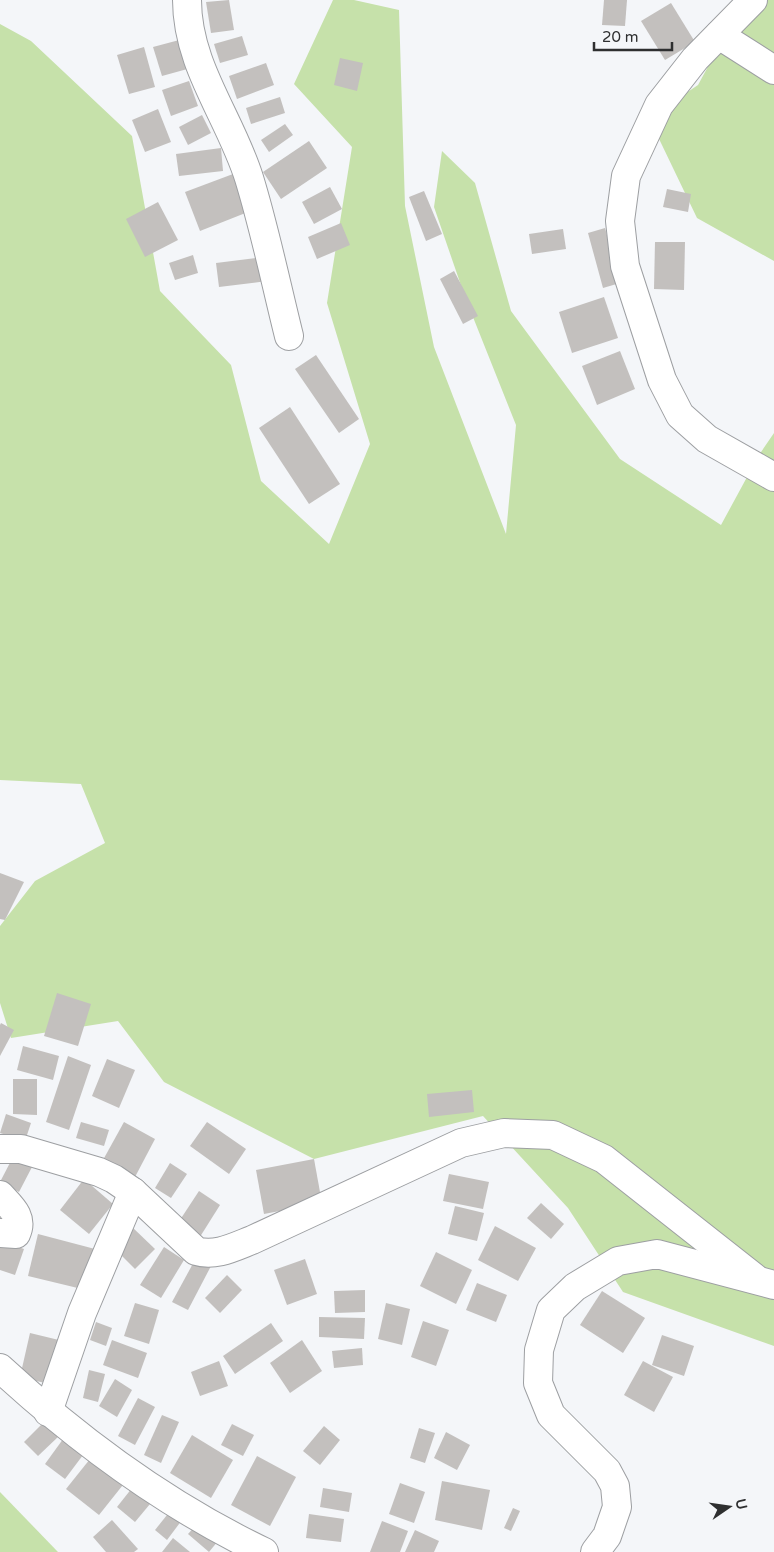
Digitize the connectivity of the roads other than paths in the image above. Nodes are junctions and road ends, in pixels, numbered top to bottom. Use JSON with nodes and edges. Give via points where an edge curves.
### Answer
{"nodes":[{"id":1,"x":187,"y":0,"type":"edge"},
{"id":2,"x":753,"y":0,"type":"edge"},
{"id":3,"x":719,"y":35,"type":"junction"},
{"id":4,"x":774,"y":70,"type":"edge"},
{"id":5,"x":289,"y":336,"type":"dead end"},
{"id":6,"x":774,"y":476,"type":"edge"},
{"id":7,"x":1,"y":1146,"type":"edge"},
{"id":8,"x":133,"y":1192,"type":"junction"},
{"id":9,"x":0,"y":1195,"type":"edge"},
{"id":10,"x":0,"y":1233,"type":"edge"},
{"id":11,"x":765,"y":1282,"type":"edge"},
{"id":12,"x":0,"y":1368,"type":"edge"},
{"id":13,"x":48,"y":1412,"type":"junction"},
{"id":14,"x":264,"y":1552,"type":"edge"},
{"id":15,"x":595,"y":1552,"type":"edge"}],
"edges":[{"from":1,"to":5,"type":"street","via":[[187,16],[202,74],[248,176]]},
{"from":2,"to":3,"type":"street"},
{"from":3,"to":4,"type":"street"},
{"from":3,"to":6,"type":"street","via":[[695,59],[660,106],[626,176],[620,221],[625,266],[662,380],[680,415],[707,439]]},
{"from":7,"to":8,"type":"street","via":[[99,1172]]},
{"from":8,"to":11,"type":"street","via":[[196,1251],[217,1253],[322,1209],[461,1143],[504,1133],[553,1135],[604,1159]]},
{"from":8,"to":13,"type":"street","via":[[82,1313]]},
{"from":9,"to":10,"type":"street","via":[[18,1216],[20,1226],[16,1234]]},
{"from":11,"to":15,"type":"street","via":[[657,1254],[618,1261],[575,1287],[551,1310],[539,1350],[538,1383],[551,1415],[607,1471],[615,1486],[617,1507],[607,1536]]},
{"from":12,"to":13,"type":"street"},
{"from":13,"to":14,"type":"street","via":[[141,1480],[231,1536]]}]}
